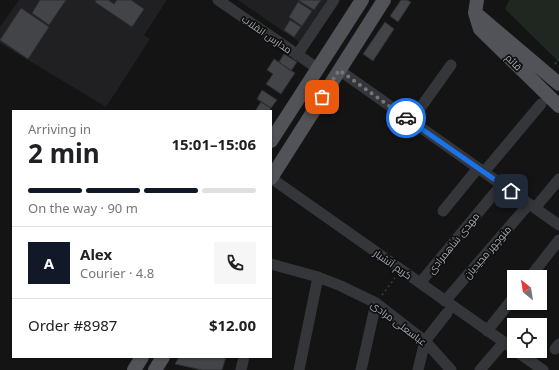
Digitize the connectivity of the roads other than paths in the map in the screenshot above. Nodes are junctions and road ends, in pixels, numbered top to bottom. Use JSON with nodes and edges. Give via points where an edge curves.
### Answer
{"nodes":[{"id":1,"x":218,"y":0,"type":"edge"},
{"id":2,"x":334,"y":0,"type":"edge"},
{"id":3,"x":362,"y":0,"type":"edge"},
{"id":4,"x":384,"y":0,"type":"edge"},
{"id":5,"x":476,"y":7,"type":"edge"},
{"id":6,"x":297,"y":54,"type":"junction"},
{"id":7,"x":451,"y":65,"type":"dead end"},
{"id":8,"x":317,"y":68,"type":"junction"},
{"id":9,"x":339,"y":70,"type":"junction"},
{"id":10,"x":559,"y":84,"type":"edge"},
{"id":11,"x":541,"y":104,"type":"dead end"},
{"id":12,"x":559,"y":106,"type":"edge"},
{"id":13,"x":411,"y":121,"type":"junction"},
{"id":14,"x":272,"y":139,"type":"edge"},
{"id":15,"x":481,"y":170,"type":"junction"},
{"id":16,"x":272,"y":176,"type":"edge"},
{"id":17,"x":272,"y":179,"type":"edge"},
{"id":18,"x":559,"y":179,"type":"edge"},
{"id":19,"x":502,"y":184,"type":"junction"},
{"id":20,"x":532,"y":206,"type":"junction"},
{"id":21,"x":443,"y":211,"type":"dead end"},
{"id":22,"x":559,"y":225,"type":"edge"},
{"id":23,"x":559,"y":240,"type":"edge"},
{"id":24,"x":272,"y":264,"type":"edge"},
{"id":25,"x":535,"y":270,"type":"edge"},
{"id":26,"x":318,"y":277,"type":"junction"},
{"id":27,"x":420,"y":283,"type":"junction"},
{"id":28,"x":445,"y":301,"type":"junction"},
{"id":29,"x":376,"y":304,"type":"junction"},
{"id":30,"x":507,"y":306,"type":"edge"},
{"id":31,"x":447,"y":313,"type":"dead end"},
{"id":32,"x":487,"y":331,"type":"junction"},
{"id":33,"x":425,"y":341,"type":"junction"},
{"id":34,"x":504,"y":342,"type":"junction"},
{"id":35,"x":507,"y":344,"type":"edge"},
{"id":36,"x":141,"y":358,"type":"edge"},
{"id":37,"x":162,"y":358,"type":"edge"},
{"id":38,"x":244,"y":358,"type":"edge"},
{"id":39,"x":526,"y":358,"type":"edge"},
{"id":40,"x":134,"y":370,"type":"edge"},
{"id":41,"x":155,"y":370,"type":"edge"},
{"id":42,"x":241,"y":370,"type":"edge"},
{"id":43,"x":299,"y":370,"type":"edge"},
{"id":44,"x":361,"y":370,"type":"edge"},
{"id":45,"x":418,"y":370,"type":"edge"},
{"id":46,"x":451,"y":370,"type":"edge"},
{"id":47,"x":480,"y":370,"type":"edge"},
{"id":48,"x":543,"y":370,"type":"edge"}],
"edges":[{"from":1,"to":6,"type":"street","name":"مدارس انقلاب"},
{"from":2,"to":6,"type":"street"},
{"from":3,"to":8,"type":"main road"},
{"from":4,"to":9,"type":"main road"},
{"from":5,"to":10,"type":"main road","name":"قائم"},
{"from":5,"to":12,"type":"main road","name":"قائم","via":[[480,29]]},
{"from":6,"to":8,"type":"street","name":"مدارس انقلاب"},
{"from":7,"to":13,"type":"street"},
{"from":8,"to":14,"type":"main road"},
{"from":9,"to":13,"type":"street"},
{"from":9,"to":16,"type":"main road"},
{"from":11,"to":15,"type":"street"},
{"from":13,"to":15,"type":"street"},
{"from":15,"to":19,"type":"street"},
{"from":15,"to":21,"type":"street"},
{"from":17,"to":27,"type":"street","name":"کریم آتشبار"},
{"from":18,"to":20,"type":"street","name":"منوچهر مجیدیان"},
{"from":19,"to":20,"type":"street"},
{"from":19,"to":27,"type":"street","name":"مهدی شاهمرادی"},
{"from":20,"to":22,"type":"street"},
{"from":20,"to":28,"type":"street","name":"منوچهر مجیدیان"},
{"from":23,"to":25,"type":"street"},
{"from":24,"to":26,"type":"street","name":"عباسعلی مرادی"},
{"from":26,"to":29,"type":"street","name":"عباسعلی مرادی"},
{"from":26,"to":43,"type":"street"},
{"from":27,"to":28,"type":"street","name":"کریم آتشبار"},
{"from":28,"to":32,"type":"street","name":"کریم آتشبار"},
{"from":29,"to":33,"type":"street","name":"عباسعلی مرادی"},
{"from":29,"to":44,"type":"street"},
{"from":30,"to":32,"type":"street"},
{"from":31,"to":33,"type":"street"},
{"from":32,"to":34,"type":"street","name":"کریم آتشبار"},
{"from":33,"to":45,"type":"street"},
{"from":33,"to":46,"type":"street","name":"عباسعلی مرادی"},
{"from":34,"to":35,"type":"street","name":"کریم آتشبار"},
{"from":34,"to":47,"type":"street"},
{"from":36,"to":40,"type":"main road"},
{"from":37,"to":41,"type":"main road"},
{"from":38,"to":42,"type":"street"},
{"from":39,"to":48,"type":"street","name":"کریم آتشبار"}]}
